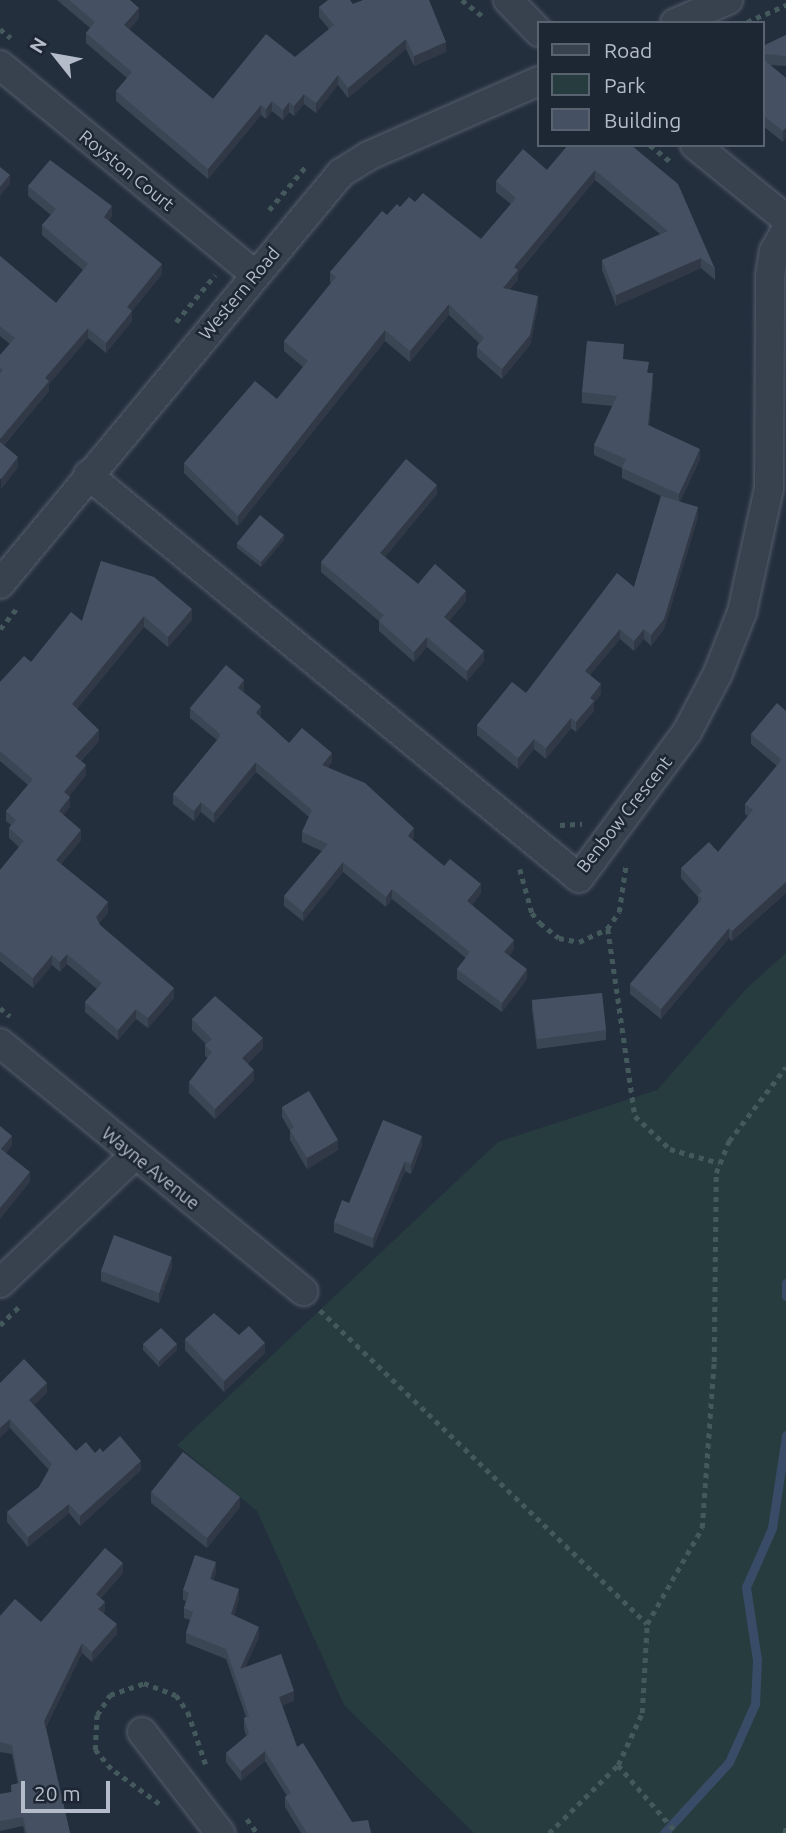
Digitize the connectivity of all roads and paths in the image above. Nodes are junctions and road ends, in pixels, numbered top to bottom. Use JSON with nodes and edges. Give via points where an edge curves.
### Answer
{"nodes":[{"id":1,"x":508,"y":0,"type":"edge"},
{"id":2,"x":728,"y":0,"type":"edge"},
{"id":3,"x":786,"y":5,"type":"edge"},
{"id":4,"x":680,"y":21,"type":"edge"},
{"id":5,"x":750,"y":21,"type":"edge"},
{"id":6,"x":538,"y":31,"type":"edge"},
{"id":7,"x":0,"y":65,"type":"edge"},
{"id":8,"x":538,"y":81,"type":"edge"},
{"id":9,"x":697,"y":147,"type":"edge"},
{"id":10,"x":786,"y":219,"type":"edge"},
{"id":11,"x":786,"y":230,"type":"edge"},
{"id":12,"x":254,"y":274,"type":"junction"},
{"id":13,"x":89,"y":475,"type":"junction"},
{"id":14,"x":0,"y":584,"type":"edge"},
{"id":15,"x":516,"y":864,"type":"dead end"},
{"id":16,"x":0,"y":1043,"type":"edge"},
{"id":17,"x":786,"y":1067,"type":"edge"},
{"id":18,"x":135,"y":1155,"type":"junction"},
{"id":19,"x":719,"y":1163,"type":"junction"},
{"id":20,"x":0,"y":1283,"type":"edge"},
{"id":21,"x":303,"y":1291,"type":"joint"},
{"id":22,"x":647,"y":1624,"type":"junction"},
{"id":23,"x":142,"y":1732,"type":"dead end"},
{"id":24,"x":618,"y":1765,"type":"junction"},
{"id":25,"x":786,"y":1827,"type":"edge"},
{"id":26,"x":220,"y":1833,"type":"edge"},
{"id":27,"x":549,"y":1833,"type":"edge"},
{"id":28,"x":677,"y":1833,"type":"edge"},
{"id":29,"x":785,"y":1833,"type":"edge"}],
"edges":[{"from":1,"to":6,"type":"street"},
{"from":2,"to":4,"type":"street"},
{"from":3,"to":5,"type":"path"},
{"from":7,"to":12,"type":"street","name":"Royston Court"},
{"from":8,"to":12,"type":"street","name":"Western Road","via":[[354,163],[330,184]]},
{"from":9,"to":10,"type":"street"},
{"from":11,"to":13,"type":"street","name":"Benbow Crescent","via":[[774,251],[770,276],[769,488],[745,603],[718,673],[687,732],[579,878]]},
{"from":12,"to":13,"type":"street","name":"Western Road"},
{"from":13,"to":14,"type":"street","name":"Western Road"},
{"from":15,"to":19,"type":"path","via":[[532,913],[550,932],[579,942],[607,929],[629,1103],[641,1126],[670,1149]]},
{"from":16,"to":18,"type":"street","name":"Wayne Avenue"},
{"from":17,"to":19,"type":"path","via":[[729,1141]]},
{"from":18,"to":20,"type":"street"},
{"from":18,"to":21,"type":"street","name":"Wayne Avenue"},
{"from":19,"to":22,"type":"path","via":[[702,1528]]},
{"from":21,"to":22,"type":"path","via":[[346,1338]]},
{"from":22,"to":24,"type":"path","via":[[642,1713]]},
{"from":23,"to":26,"type":"street"},
{"from":24,"to":27,"type":"path"},
{"from":24,"to":28,"type":"path"},
{"from":25,"to":29,"type":"path"}]}
